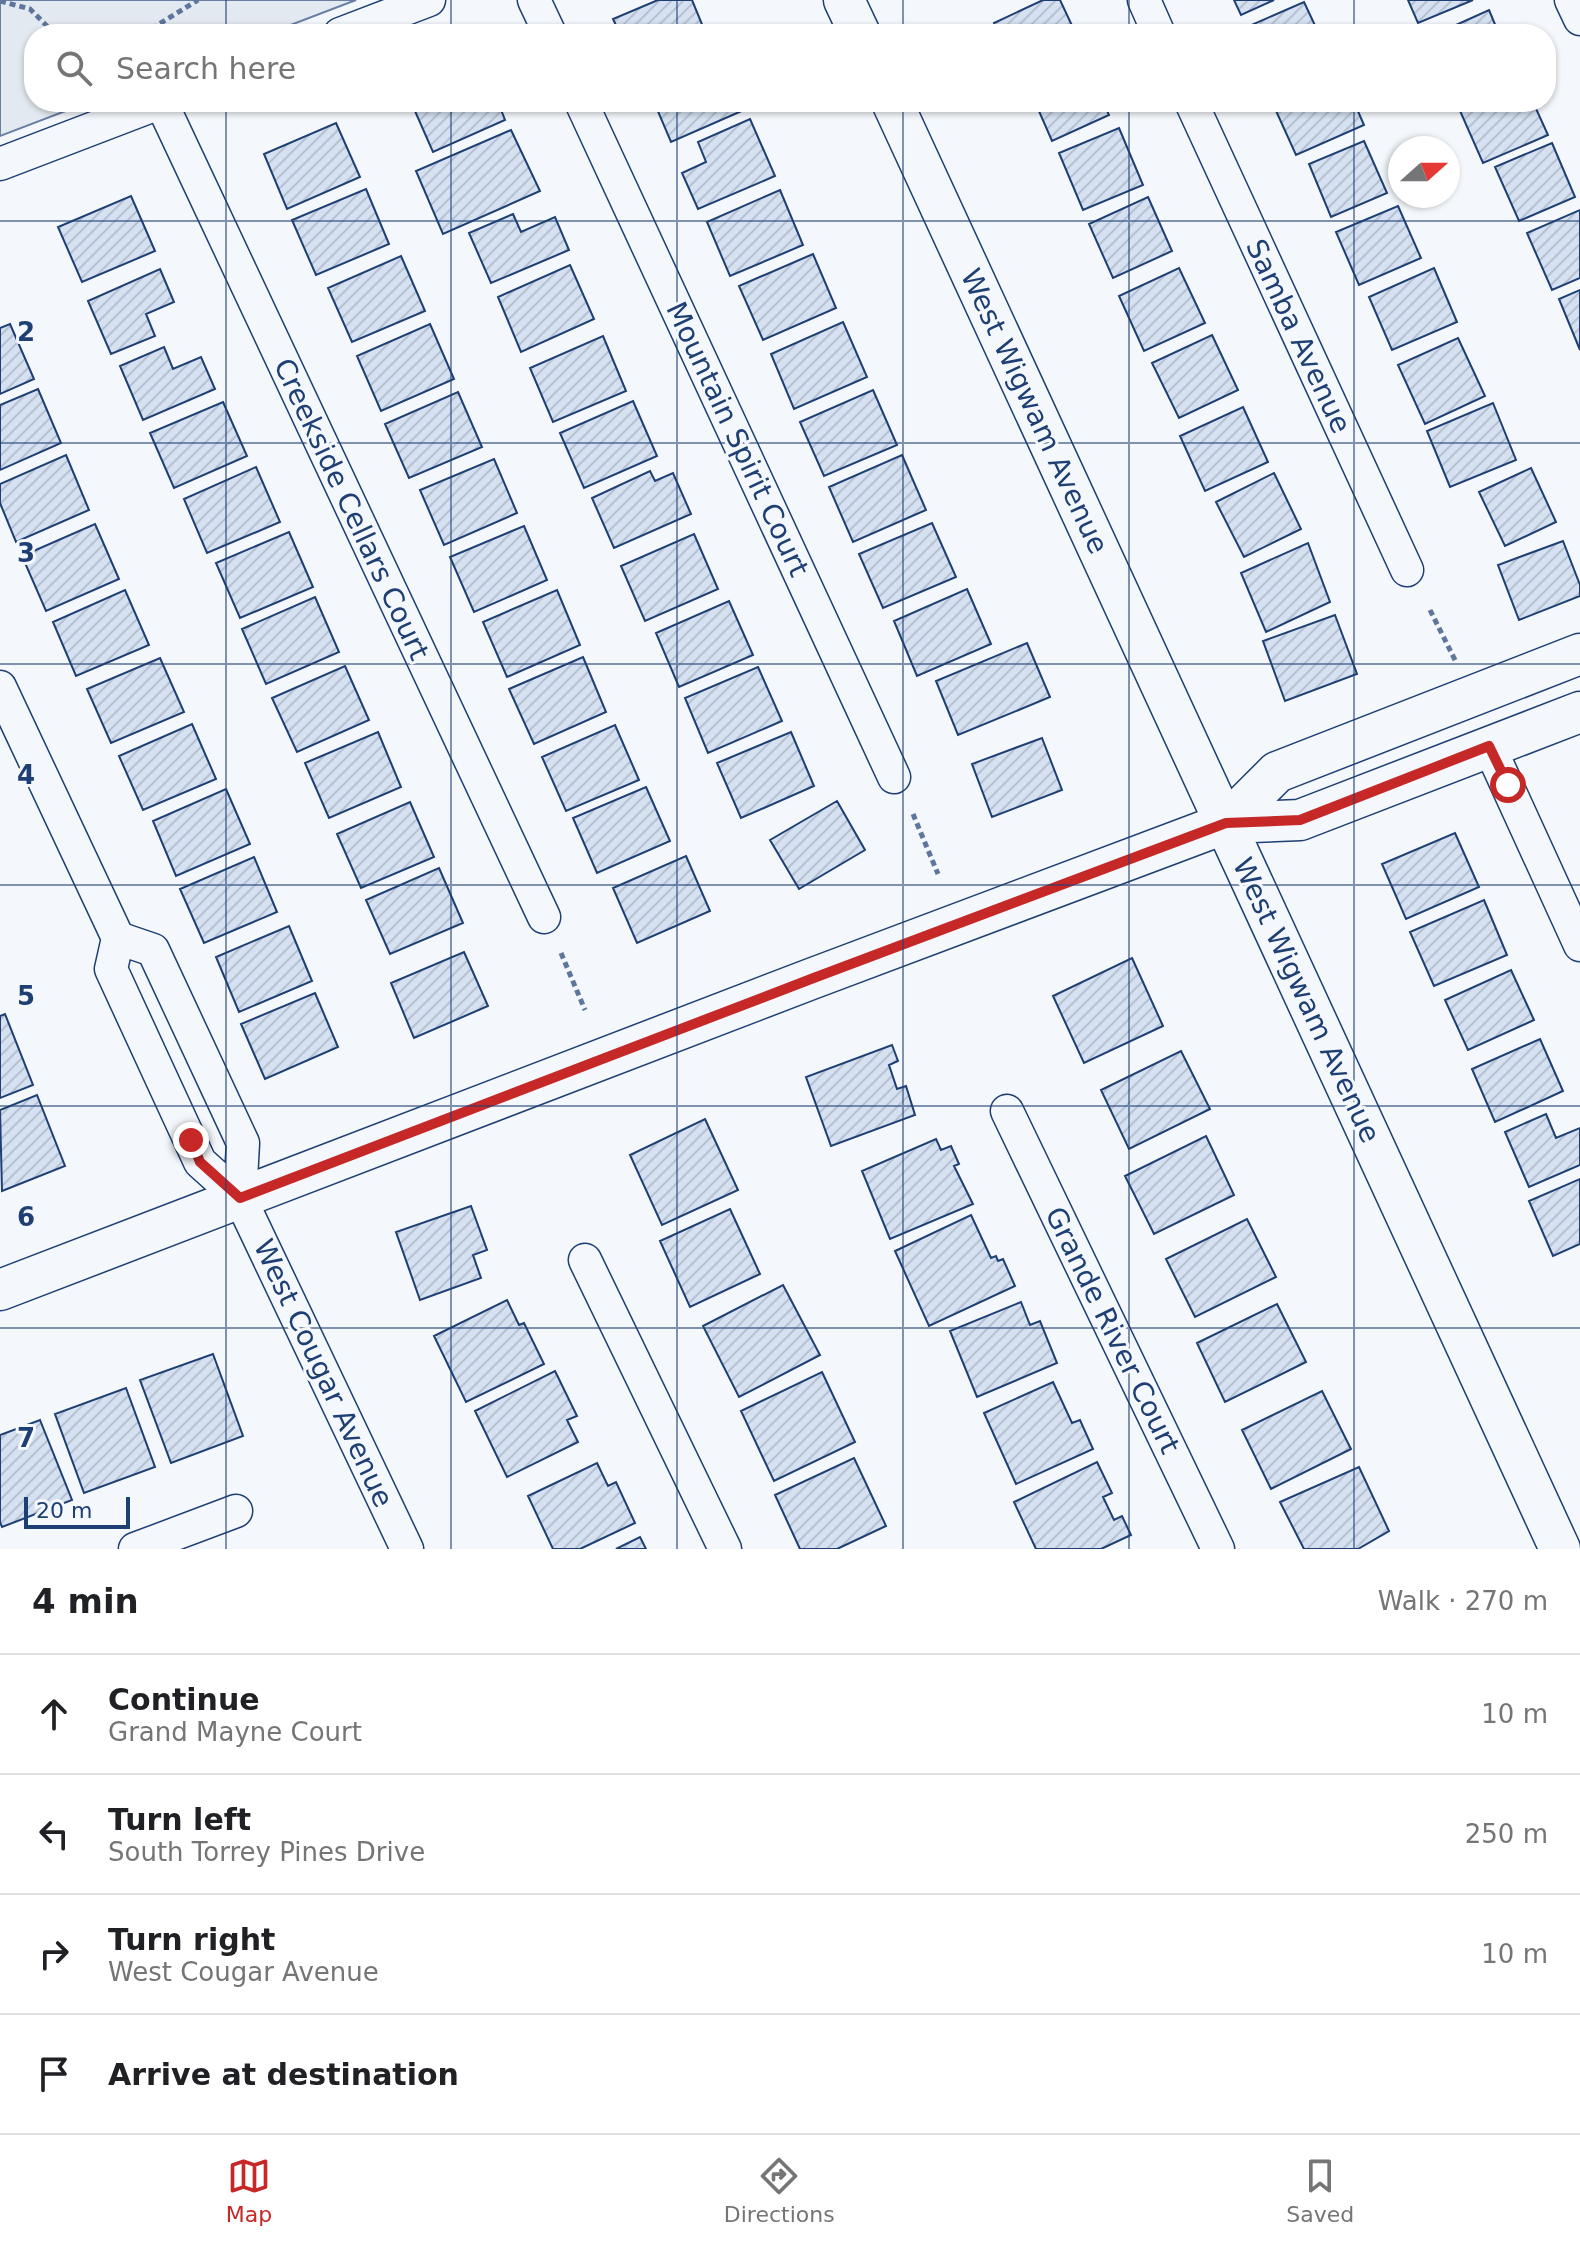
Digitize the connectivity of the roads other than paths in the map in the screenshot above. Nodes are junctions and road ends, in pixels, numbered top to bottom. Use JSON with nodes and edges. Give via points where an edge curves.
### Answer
{"nodes":[{"id":1,"x":429,"y":0,"type":"edge"},
{"id":2,"x":534,"y":0,"type":"edge"},
{"id":3,"x":844,"y":0,"type":"edge"},
{"id":4,"x":1144,"y":0,"type":"edge"},
{"id":5,"x":1571,"y":0,"type":"edge"},
{"id":6,"x":1580,"y":19,"type":"edge"},
{"id":7,"x":366,"y":24,"type":"edge"},
{"id":8,"x":545,"y":24,"type":"edge"},
{"id":9,"x":855,"y":24,"type":"edge"},
{"id":10,"x":1155,"y":24,"type":"edge"},
{"id":11,"x":135,"y":112,"type":"edge"},
{"id":12,"x":166,"y":112,"type":"edge"},
{"id":13,"x":586,"y":112,"type":"edge"},
{"id":14,"x":897,"y":112,"type":"edge"},
{"id":15,"x":1196,"y":112,"type":"edge"},
{"id":16,"x":0,"y":164,"type":"edge"},
{"id":17,"x":1407,"y":570,"type":"dead end"},
{"id":18,"x":1580,"y":654,"type":"edge"},
{"id":19,"x":0,"y":687,"type":"edge"},
{"id":20,"x":1580,"y":712,"type":"edge"},
{"id":21,"x":1489,"y":746,"type":"junction"},
{"id":22,"x":894,"y":777,"type":"dead end"},
{"id":23,"x":1226,"y":823,"type":"junction"},
{"id":24,"x":544,"y":917,"type":"dead end"},
{"id":25,"x":118,"y":938,"type":"junction"},
{"id":26,"x":1580,"y":945,"type":"edge"},
{"id":27,"x":1007,"y":1111,"type":"dead end"},
{"id":28,"x":240,"y":1198,"type":"junction"},
{"id":29,"x":585,"y":1260,"type":"dead end"},
{"id":30,"x":0,"y":1290,"type":"edge"},
{"id":31,"x":236,"y":1511,"type":"dead end"},
{"id":32,"x":135,"y":1549,"type":"edge"},
{"id":33,"x":407,"y":1549,"type":"edge"},
{"id":34,"x":725,"y":1549,"type":"edge"},
{"id":35,"x":1218,"y":1549,"type":"edge"},
{"id":36,"x":1560,"y":1549,"type":"edge"}],
"edges":[{"from":1,"to":7,"type":"street"},
{"from":2,"to":8,"type":"street"},
{"from":3,"to":9,"type":"street"},
{"from":4,"to":10,"type":"street"},
{"from":5,"to":6,"type":"street"},
{"from":11,"to":16,"type":"street"},
{"from":12,"to":24,"type":"street","name":"Creekside Cellars Court"},
{"from":13,"to":22,"type":"street","name":"Mountain Spirit Court"},
{"from":14,"to":23,"type":"street","name":"West Wigwam Avenue"},
{"from":15,"to":17,"type":"street","name":"Samba Avenue"},
{"from":18,"to":23,"type":"street","via":[[1277,772]]},
{"from":19,"to":25,"type":"street"},
{"from":20,"to":21,"type":"street"},
{"from":21,"to":23,"type":"street","via":[[1300,820]]},
{"from":21,"to":26,"type":"street"},
{"from":23,"to":28,"type":"street"},
{"from":23,"to":36,"type":"street","name":"West Wigwam Avenue"},
{"from":25,"to":28,"type":"street","name":"West Cougar Avenue","via":[[111,969],[200,1162]]},
{"from":25,"to":28,"type":"street","name":"West Cougar Avenue","via":[[153,950],[243,1143]]},
{"from":27,"to":35,"type":"street","name":"Grande River Court"},
{"from":28,"to":30,"type":"street"},
{"from":28,"to":33,"type":"street","name":"West Cougar Avenue"},
{"from":29,"to":34,"type":"street"},
{"from":31,"to":32,"type":"street"}]}
